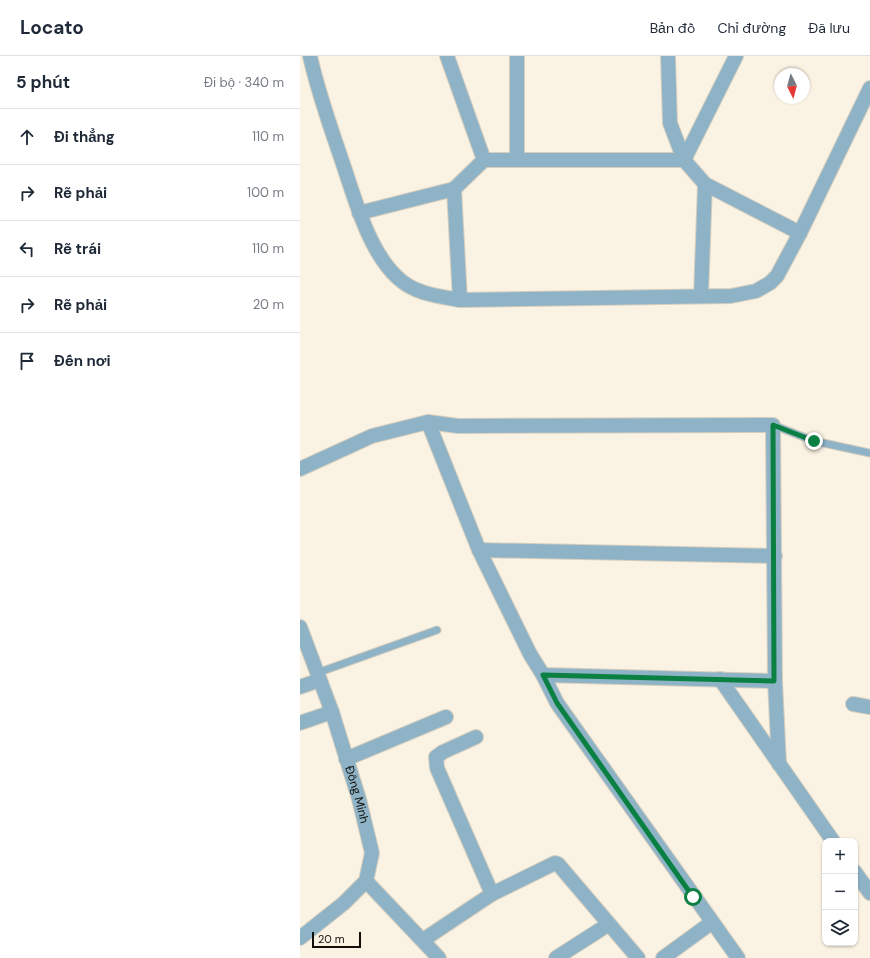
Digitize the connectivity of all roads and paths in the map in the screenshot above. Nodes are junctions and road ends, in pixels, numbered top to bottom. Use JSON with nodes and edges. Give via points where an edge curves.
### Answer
{"nodes":[{"id":1,"x":310,"y":56,"type":"edge"},
{"id":2,"x":446,"y":56,"type":"edge"},
{"id":3,"x":517,"y":56,"type":"edge"},
{"id":4,"x":668,"y":56,"type":"edge"},
{"id":5,"x":736,"y":56,"type":"edge"},
{"id":6,"x":870,"y":88,"type":"edge"},
{"id":7,"x":484,"y":160,"type":"junction"},
{"id":8,"x":517,"y":160,"type":"junction"},
{"id":9,"x":684,"y":160,"type":"junction"},
{"id":10,"x":705,"y":184,"type":"junction"},
{"id":11,"x":454,"y":189,"type":"junction"},
{"id":12,"x":359,"y":213,"type":"junction"},
{"id":13,"x":800,"y":233,"type":"junction"},
{"id":14,"x":702,"y":296,"type":"junction"},
{"id":15,"x":460,"y":300,"type":"junction"},
{"id":16,"x":428,"y":422,"type":"junction"},
{"id":17,"x":773,"y":425,"type":"junction"},
{"id":18,"x":870,"y":453,"type":"edge"},
{"id":19,"x":300,"y":469,"type":"edge"},
{"id":20,"x":479,"y":550,"type":"junction"},
{"id":21,"x":774,"y":556,"type":"junction"},
{"id":22,"x":300,"y":627,"type":"edge"},
{"id":23,"x":437,"y":630,"type":"dead end"},
{"id":24,"x":543,"y":675,"type":"junction"},
{"id":25,"x":318,"y":676,"type":"junction"},
{"id":26,"x":720,"y":679,"type":"junction"},
{"id":27,"x":774,"y":681,"type":"junction"},
{"id":28,"x":300,"y":687,"type":"edge"},
{"id":29,"x":853,"y":704,"type":"dead end"},
{"id":30,"x":870,"y":707,"type":"edge"},
{"id":31,"x":332,"y":712,"type":"junction"},
{"id":32,"x":446,"y":717,"type":"dead end"},
{"id":33,"x":300,"y":723,"type":"edge"},
{"id":34,"x":476,"y":737,"type":"dead end"},
{"id":35,"x":346,"y":760,"type":"junction"},
{"id":36,"x":779,"y":764,"type":"junction"},
{"id":37,"x":831,"y":838,"type":"edge"},
{"id":38,"x":856,"y":874,"type":"edge"},
{"id":39,"x":366,"y":881,"type":"junction"},
{"id":40,"x":870,"y":893,"type":"edge"},
{"id":41,"x":492,"y":894,"type":"junction"},
{"id":42,"x":711,"y":923,"type":"junction"},
{"id":43,"x":609,"y":924,"type":"junction"},
{"id":44,"x":300,"y":938,"type":"edge"},
{"id":45,"x":422,"y":940,"type":"junction"},
{"id":46,"x":439,"y":958,"type":"edge"},
{"id":47,"x":556,"y":958,"type":"edge"},
{"id":48,"x":638,"y":958,"type":"edge"},
{"id":49,"x":663,"y":958,"type":"edge"},
{"id":50,"x":738,"y":958,"type":"edge"}],
"edges":[{"from":1,"to":12,"type":"street","via":[[318,90]]},
{"from":2,"to":7,"type":"street"},
{"from":3,"to":8,"type":"street"},
{"from":4,"to":9,"type":"street","via":[[670,123]]},
{"from":5,"to":9,"type":"street"},
{"from":6,"to":13,"type":"street"},
{"from":7,"to":8,"type":"street"},
{"from":7,"to":11,"type":"street"},
{"from":8,"to":9,"type":"street"},
{"from":9,"to":10,"type":"street"},
{"from":10,"to":13,"type":"street"},
{"from":10,"to":14,"type":"street"},
{"from":11,"to":12,"type":"street"},
{"from":11,"to":15,"type":"street"},
{"from":12,"to":15,"type":"street","via":[[385,262],[397,277],[411,288],[424,293]]},
{"from":13,"to":14,"type":"street","via":[[777,276],[770,283],[756,291],[731,296]]},
{"from":14,"to":15,"type":"street"},
{"from":16,"to":17,"type":"street","via":[[458,426]]},
{"from":16,"to":19,"type":"street","via":[[372,436]]},
{"from":16,"to":20,"type":"street"},
{"from":17,"to":18,"type":"lane","via":[[814,441]]},
{"from":17,"to":21,"type":"street"},
{"from":20,"to":21,"type":"street"},
{"from":20,"to":24,"type":"street","via":[[530,654]]},
{"from":21,"to":27,"type":"street"},
{"from":22,"to":25,"type":"street","name":"Đông Minh"},
{"from":23,"to":25,"type":"lane"},
{"from":24,"to":26,"type":"street"},
{"from":24,"to":42,"type":"street","via":[[557,703]]},
{"from":25,"to":28,"type":"street"},
{"from":25,"to":31,"type":"street","name":"Đông Minh"},
{"from":26,"to":27,"type":"street"},
{"from":26,"to":36,"type":"street"},
{"from":27,"to":36,"type":"street"},
{"from":29,"to":30,"type":"street"},
{"from":31,"to":33,"type":"street"},
{"from":31,"to":35,"type":"street","name":"Đông Minh"},
{"from":32,"to":35,"type":"street"},
{"from":34,"to":41,"type":"street","via":[[443,752],[436,757],[436,763]]},
{"from":35,"to":39,"type":"street","name":"Đông Minh","via":[[372,853]]},
{"from":36,"to":37,"type":"street"},
{"from":38,"to":40,"type":"street"},
{"from":39,"to":44,"type":"street","via":[[344,903]]},
{"from":39,"to":45,"type":"street"},
{"from":41,"to":43,"type":"street","via":[[554,863],[558,864]]},
{"from":41,"to":45,"type":"street"},
{"from":42,"to":49,"type":"street"},
{"from":42,"to":50,"type":"street"},
{"from":43,"to":47,"type":"street"},
{"from":43,"to":48,"type":"street"},
{"from":45,"to":46,"type":"street"}]}
